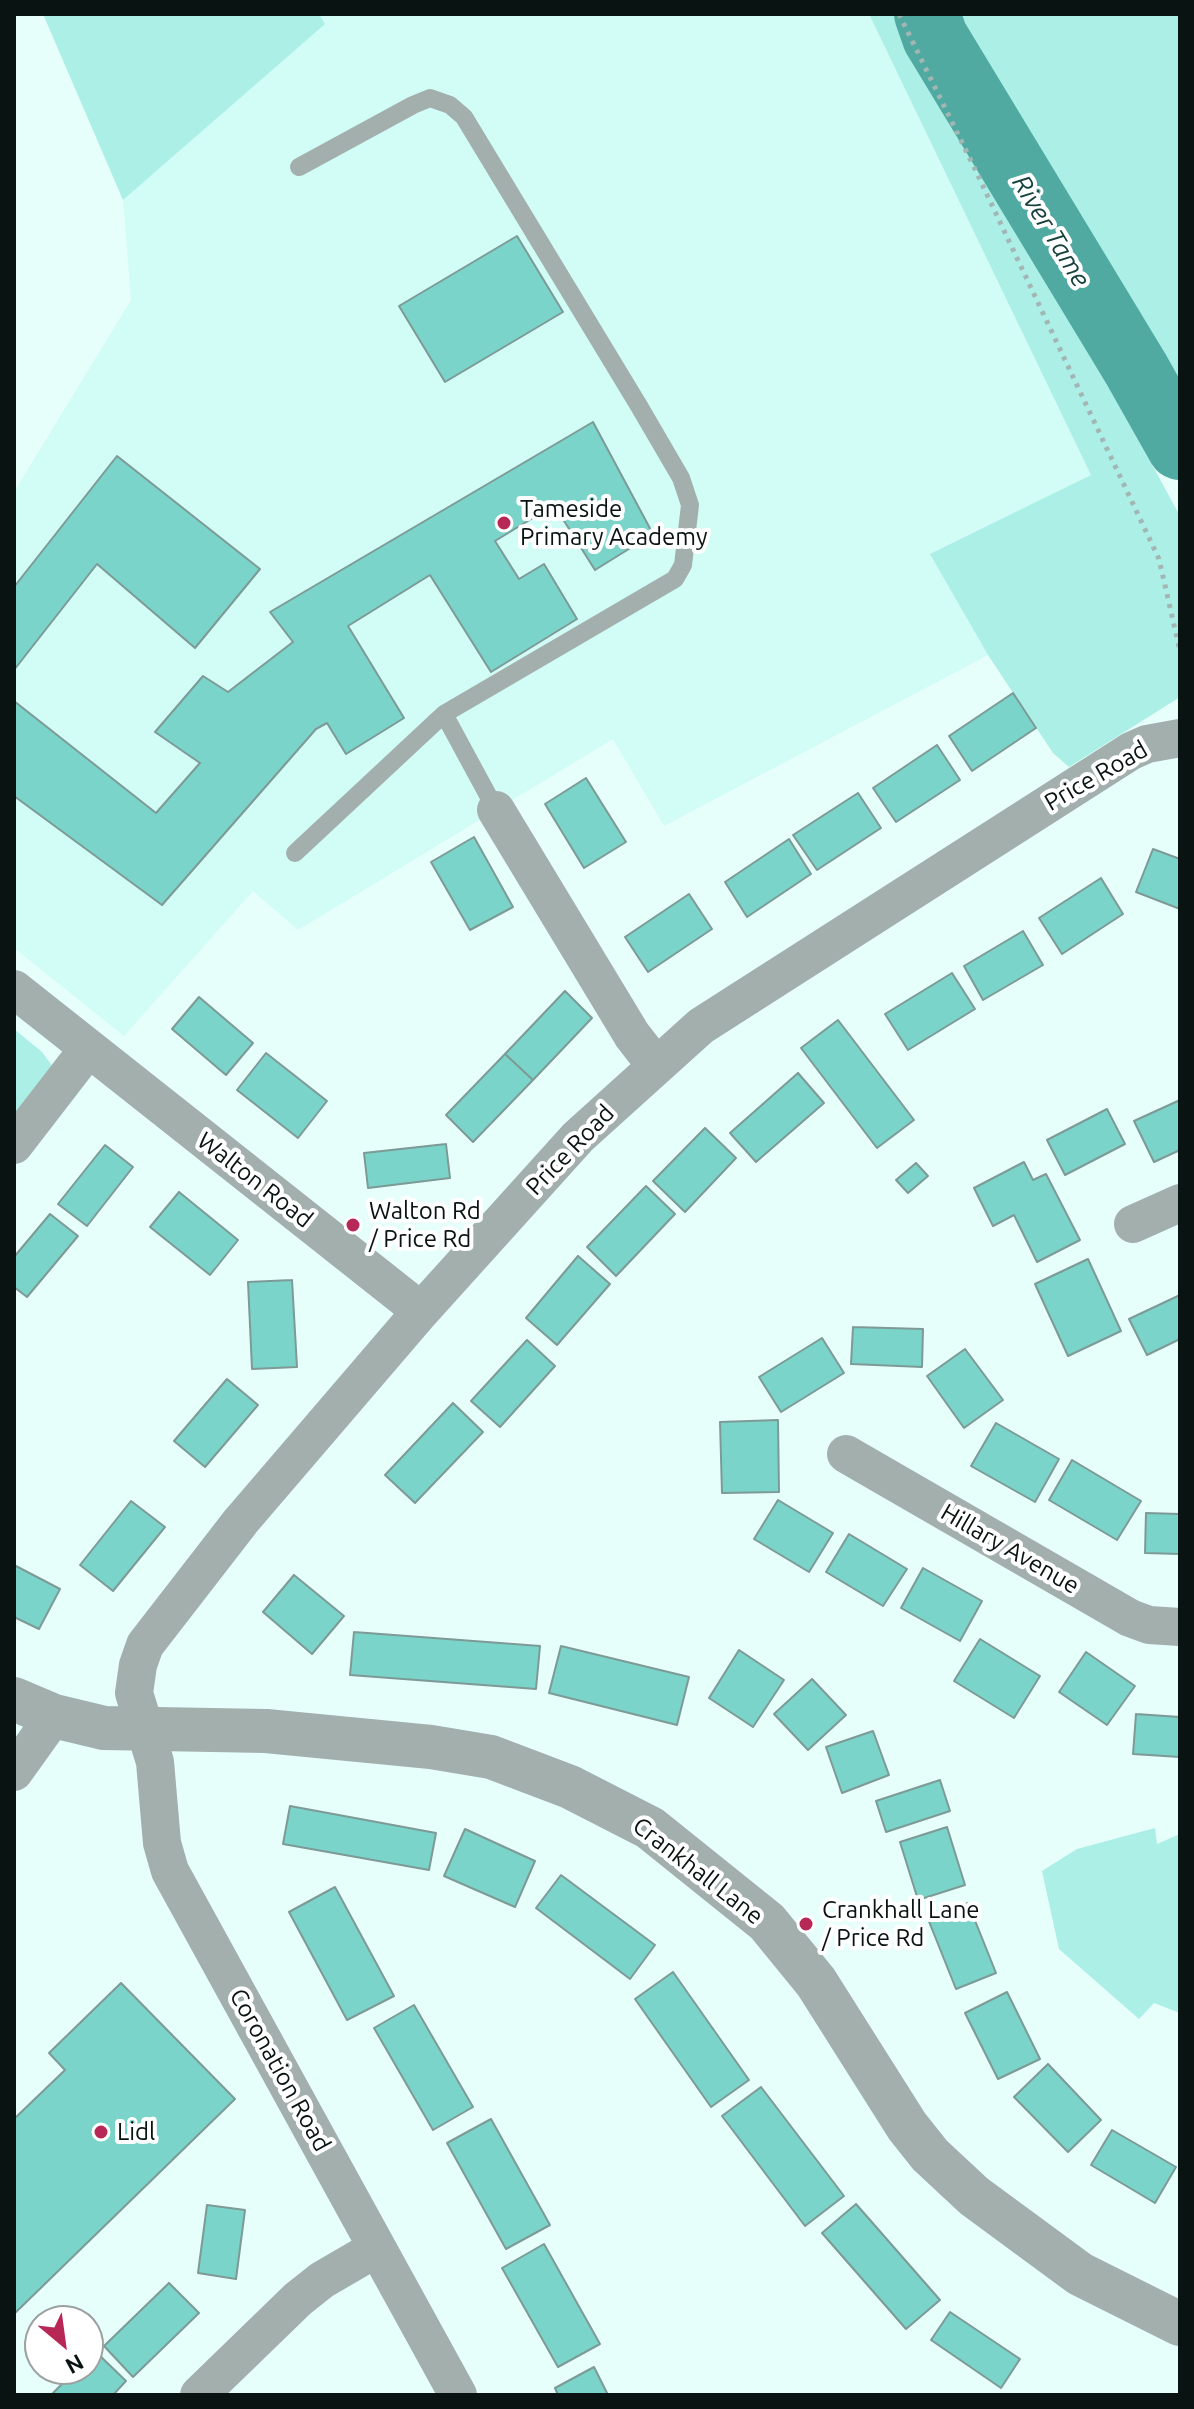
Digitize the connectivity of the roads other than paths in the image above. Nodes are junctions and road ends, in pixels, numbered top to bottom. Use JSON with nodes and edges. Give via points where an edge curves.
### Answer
{"nodes":[{"id":1,"x":299,"y":167,"type":"dead end"},
{"id":2,"x":444,"y":714,"type":"junction"},
{"id":3,"x":1180,"y":738,"type":"edge"},
{"id":4,"x":496,"y":810,"type":"joint"},
{"id":5,"x":295,"y":853,"type":"dead end"},
{"id":6,"x":14,"y":989,"type":"edge"},
{"id":7,"x":88,"y":1049,"type":"junction"},
{"id":8,"x":656,"y":1066,"type":"junction"},
{"id":9,"x":14,"y":1145,"type":"edge"},
{"id":10,"x":1180,"y":1203,"type":"edge"},
{"id":11,"x":1133,"y":1224,"type":"dead end"},
{"id":12,"x":421,"y":1311,"type":"junction"},
{"id":13,"x":846,"y":1454,"type":"dead end"},
{"id":14,"x":1180,"y":1627,"type":"edge"},
{"id":15,"x":14,"y":1699,"type":"edge"},
{"id":16,"x":54,"y":1716,"type":"junction"},
{"id":17,"x":147,"y":1730,"type":"junction"},
{"id":18,"x":14,"y":1772,"type":"edge"},
{"id":19,"x":377,"y":2248,"type":"junction"},
{"id":20,"x":1180,"y":2324,"type":"edge"},
{"id":21,"x":199,"y":2395,"type":"edge"},
{"id":22,"x":458,"y":2395,"type":"edge"}],
"edges":[{"from":1,"to":2,"type":"lane","via":[[430,98],[464,117],[632,392],[681,478],[690,505],[683,565],[675,579]]},
{"from":2,"to":4,"type":"lane"},
{"from":2,"to":5,"type":"lane"},
{"from":3,"to":8,"type":"street","name":"Price Road","via":[[1147,744],[1118,759],[701,1026]]},
{"from":4,"to":8,"type":"street"},
{"from":6,"to":7,"type":"street","name":"Walton Road"},
{"from":7,"to":9,"type":"street"},
{"from":7,"to":12,"type":"street","name":"Walton Road"},
{"from":8,"to":12,"type":"street","name":"Price Road","via":[[578,1137]]},
{"from":10,"to":11,"type":"street"},
{"from":12,"to":17,"type":"street","name":"Price Road","via":[[241,1521],[145,1645],[134,1693]]},
{"from":13,"to":14,"type":"street","name":"Hillary Avenue","via":[[1130,1618]]},
{"from":15,"to":16,"type":"street","name":"Crankhall Lane"},
{"from":16,"to":17,"type":"street","name":"Crankhall Lane","via":[[104,1728]]},
{"from":16,"to":18,"type":"street"},
{"from":17,"to":19,"type":"street","name":"Coronation Road","via":[[170,1871]]},
{"from":17,"to":20,"type":"street","name":"Crankhall Lane","via":[[266,1731],[491,1757],[570,1787],[650,1828],[767,1922],[816,1982],[907,2126],[941,2166],[1080,2274]]},
{"from":19,"to":21,"type":"street","via":[[298,2299]]},
{"from":19,"to":22,"type":"street","name":"Coronation Road"}]}
